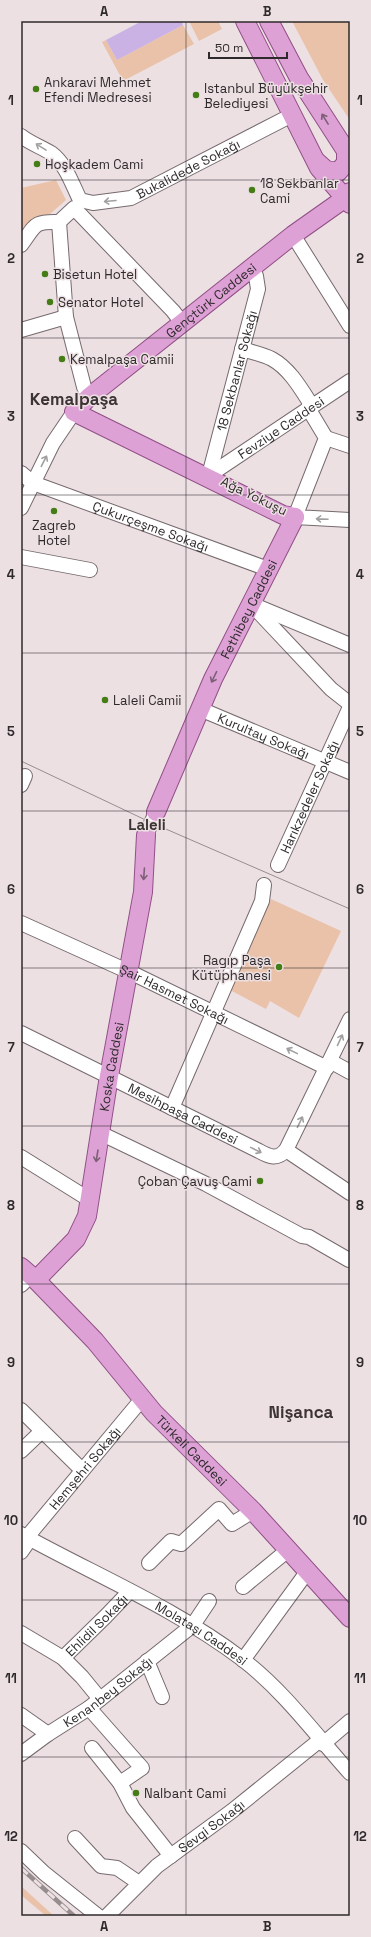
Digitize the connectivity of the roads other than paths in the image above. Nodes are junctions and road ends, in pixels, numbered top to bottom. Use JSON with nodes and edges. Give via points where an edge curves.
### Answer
{"nodes":[{"id":1,"x":245,"y":21,"type":"edge"},
{"id":2,"x":269,"y":21,"type":"edge"},
{"id":3,"x":292,"y":115,"type":"junction"},
{"id":4,"x":21,"y":136,"type":"edge"},
{"id":5,"x":348,"y":154,"type":"edge"},
{"id":6,"x":314,"y":159,"type":"junction"},
{"id":7,"x":348,"y":199,"type":"edge"},
{"id":8,"x":77,"y":204,"type":"junction"},
{"id":9,"x":59,"y":222,"type":"junction"},
{"id":10,"x":292,"y":235,"type":"junction"},
{"id":11,"x":21,"y":245,"type":"edge"},
{"id":12,"x":252,"y":267,"type":"junction"},
{"id":13,"x":66,"y":317,"type":"junction"},
{"id":14,"x":183,"y":324,"type":"junction"},
{"id":15,"x":350,"y":326,"type":"edge"},
{"id":16,"x":21,"y":330,"type":"edge"},
{"id":17,"x":242,"y":349,"type":"junction"},
{"id":18,"x":350,"y":381,"type":"edge"},
{"id":19,"x":81,"y":405,"type":"junction"},
{"id":20,"x":310,"y":407,"type":"junction"},
{"id":21,"x":326,"y":438,"type":"junction"},
{"id":22,"x":350,"y":446,"type":"edge"},
{"id":23,"x":21,"y":473,"type":"edge"},
{"id":24,"x":210,"y":477,"type":"junction"},
{"id":25,"x":33,"y":483,"type":"junction"},
{"id":26,"x":21,"y":508,"type":"edge"},
{"id":27,"x":295,"y":517,"type":"junction"},
{"id":28,"x":350,"y":520,"type":"edge"},
{"id":29,"x":21,"y":558,"type":"edge"},
{"id":30,"x":268,"y":569,"type":"junction"},
{"id":31,"x":90,"y":570,"type":"dead end"},
{"id":32,"x":251,"y":604,"type":"junction"},
{"id":33,"x":350,"y":645,"type":"edge"},
{"id":34,"x":350,"y":705,"type":"edge"},
{"id":35,"x":200,"y":709,"type":"junction"},
{"id":36,"x":325,"y":762,"type":"junction"},
{"id":37,"x":350,"y":772,"type":"edge"},
{"id":38,"x":156,"y":812,"type":"joint"},
{"id":39,"x":146,"y":835,"type":"joint"},
{"id":40,"x":278,"y":865,"type":"dead end"},
{"id":41,"x":264,"y":885,"type":"dead end"},
{"id":42,"x":21,"y":923,"type":"edge"},
{"id":43,"x":129,"y":973,"type":"junction"},
{"id":44,"x":213,"y":1014,"type":"junction"},
{"id":45,"x":350,"y":1019,"type":"edge"},
{"id":46,"x":21,"y":1038,"type":"edge"},
{"id":47,"x":328,"y":1065,"type":"junction"},
{"id":48,"x":350,"y":1072,"type":"edge"},
{"id":49,"x":109,"y":1076,"type":"junction"},
{"id":50,"x":172,"y":1108,"type":"junction"},
{"id":51,"x":100,"y":1133,"type":"junction"},
{"id":52,"x":284,"y":1153,"type":"junction"},
{"id":53,"x":21,"y":1157,"type":"edge"},
{"id":54,"x":350,"y":1192,"type":"edge"},
{"id":55,"x":90,"y":1200,"type":"junction"},
{"id":56,"x":349,"y":1260,"type":"dead end"},
{"id":57,"x":27,"y":1277,"type":"edge"},
{"id":58,"x":142,"y":1399,"type":"junction"},
{"id":59,"x":21,"y":1410,"type":"edge"},
{"id":60,"x":42,"y":1431,"type":"junction"},
{"id":61,"x":21,"y":1450,"type":"edge"},
{"id":62,"x":82,"y":1470,"type":"junction"},
{"id":63,"x":253,"y":1511,"type":"junction"},
{"id":64,"x":26,"y":1537,"type":"edge"},
{"id":65,"x":288,"y":1550,"type":"junction"},
{"id":66,"x":21,"y":1552,"type":"edge"},
{"id":67,"x":149,"y":1563,"type":"dead end"},
{"id":68,"x":307,"y":1572,"type":"junction"},
{"id":69,"x":243,"y":1587,"type":"dead end"},
{"id":70,"x":130,"y":1591,"type":"junction"},
{"id":71,"x":209,"y":1601,"type":"dead end"},
{"id":72,"x":350,"y":1618,"type":"edge"},
{"id":73,"x":192,"y":1625,"type":"junction"},
{"id":74,"x":21,"y":1634,"type":"edge"},
{"id":75,"x":63,"y":1658,"type":"junction"},
{"id":76,"x":243,"y":1660,"type":"junction"},
{"id":77,"x":147,"y":1661,"type":"junction"},
{"id":78,"x":162,"y":1697,"type":"dead end"},
{"id":79,"x":100,"y":1699,"type":"junction"},
{"id":80,"x":89,"y":1708,"type":"junction"},
{"id":81,"x":21,"y":1715,"type":"edge"},
{"id":82,"x":350,"y":1721,"type":"edge"},
{"id":83,"x":48,"y":1734,"type":"junction"},
{"id":84,"x":322,"y":1742,"type":"junction"},
{"id":85,"x":92,"y":1748,"type":"dead end"},
{"id":86,"x":21,"y":1754,"type":"edge"},
{"id":87,"x":350,"y":1773,"type":"edge"},
{"id":88,"x":120,"y":1783,"type":"junction"},
{"id":89,"x":75,"y":1838,"type":"dead end"},
{"id":90,"x":21,"y":1851,"type":"edge"},
{"id":91,"x":171,"y":1856,"type":"junction"},
{"id":92,"x":139,"y":1883,"type":"junction"},
{"id":93,"x":98,"y":1916,"type":"edge"},
{"id":94,"x":107,"y":1916,"type":"edge"}],
"edges":[{"from":1,"to":3,"type":"main road"},
{"from":5,"to":2,"type":"main road","one_way":true,"via":[[299,78]]},
{"from":3,"to":6,"type":"main road"},
{"from":3,"to":8,"type":"street","name":"Bukalidede Sokağı","one_way":true,"via":[[131,198]]},
{"from":8,"to":4,"type":"street","one_way":true,"via":[[66,172],[58,160]]},
{"from":5,"to":6,"type":"main road","via":[[346,163],[338,172],[326,170]]},
{"from":6,"to":7,"type":"main road","via":[[319,168]]},
{"from":7,"to":10,"type":"main road","name":"Gençtürk Caddesi"},
{"from":8,"to":9,"type":"street"},
{"from":8,"to":14,"type":"street"},
{"from":9,"to":11,"type":"street","via":[[37,223]]},
{"from":9,"to":13,"type":"street"},
{"from":10,"to":12,"type":"main road","name":"Gençtürk Caddesi"},
{"from":10,"to":15,"type":"street"},
{"from":12,"to":14,"type":"main road","name":"Gençtürk Caddesi"},
{"from":12,"to":17,"type":"street","name":"18 Sekbanlar Sokağı","via":[[258,289]]},
{"from":13,"to":16,"type":"street"},
{"from":13,"to":19,"type":"street","via":[[84,386]]},
{"from":14,"to":19,"type":"main road","name":"Gençtürk Caddesi"},
{"from":17,"to":20,"type":"street","via":[[271,358],[282,366],[291,375]]},
{"from":17,"to":24,"type":"street","name":"18 Sekbanlar Sokağı"},
{"from":18,"to":20,"type":"street","name":"Fevziye Caddesi"},
{"from":19,"to":24,"type":"main road","name":"Ağa Yokuşu"},
{"from":25,"to":19,"type":"street","name":"Gençtürk Caddesi","one_way":true,"via":[[53,443]]},
{"from":20,"to":21,"type":"street"},
{"from":20,"to":24,"type":"street","name":"Fevziye Caddesi"},
{"from":21,"to":22,"type":"street"},
{"from":21,"to":27,"type":"street","name":"Fethibey Caddesi"},
{"from":23,"to":25,"type":"street","name":"Çukurçeşme Sokağı"},
{"from":24,"to":27,"type":"main road","name":"Ağa Yokuşu"},
{"from":25,"to":26,"type":"street","name":"Gençtürk Caddesi"},
{"from":25,"to":30,"type":"street","name":"Çukurçeşme Sokağı"},
{"from":28,"to":27,"type":"street","one_way":true},
{"from":27,"to":30,"type":"main road","name":"Fethibey Caddesi"},
{"from":29,"to":31,"type":"street"},
{"from":30,"to":32,"type":"main road","name":"Fethibey Caddesi"},
{"from":32,"to":33,"type":"street"},
{"from":32,"to":34,"type":"street","via":[[331,689]]},
{"from":32,"to":35,"type":"main road","name":"Fethibey Caddesi","one_way":true},
{"from":34,"to":36,"type":"street","name":"Harıkzedeler Sokağı"},
{"from":35,"to":36,"type":"street","name":"Kurultay Sokağı"},
{"from":35,"to":38,"type":"main road","name":"Fethibey Caddesi"},
{"from":36,"to":37,"type":"street","name":"Kurultay Sokağı"},
{"from":36,"to":40,"type":"street","name":"Harıkzedeler Sokağı"},
{"from":38,"to":39,"type":"street"},
{"from":39,"to":43,"type":"main road","name":"Koska Caddesi","one_way":true,"via":[[143,892]]},
{"from":41,"to":44,"type":"street","via":[[262,901]]},
{"from":42,"to":43,"type":"street","name":"Şair Hasmet Sokağı"},
{"from":43,"to":44,"type":"street","name":"Şair Hasmet Sokağı"},
{"from":43,"to":49,"type":"main road","name":"Koska Caddesi"},
{"from":47,"to":44,"type":"street","name":"Şair Hasmet Sokağı","one_way":true},
{"from":44,"to":50,"type":"street"},
{"from":47,"to":45,"type":"street","one_way":true},
{"from":46,"to":49,"type":"street","name":"Mesihpaşa Caddesi"},
{"from":47,"to":48,"type":"street","name":"Şair Hasmet Sokağı"},
{"from":52,"to":47,"type":"street","one_way":true},
{"from":49,"to":50,"type":"street","name":"Mesihpaşa Caddesi"},
{"from":49,"to":51,"type":"main road","name":"Koska Caddesi"},
{"from":50,"to":52,"type":"street","name":"Mesihpaşa Caddesi","one_way":true,"via":[[270,1157]]},
{"from":51,"to":55,"type":"main road","name":"Koska Caddesi","one_way":true},
{"from":51,"to":56,"type":"street","via":[[268,1216]]},
{"from":52,"to":54,"type":"street"},
{"from":53,"to":55,"type":"street"},
{"from":55,"to":57,"type":"main road","name":"Koska Caddesi","via":[[87,1216],[76,1239]]},
{"from":57,"to":58,"type":"main road","name":"Türkeli Caddesi","via":[[95,1341]]},
{"from":58,"to":62,"type":"street","name":"Hemşehri Sokağı"},
{"from":58,"to":63,"type":"main road","name":"Türkeli Caddesi"},
{"from":59,"to":60,"type":"street"},
{"from":60,"to":61,"type":"street"},
{"from":60,"to":62,"type":"street"},
{"from":62,"to":64,"type":"street","name":"Hemşehri Sokağı"},
{"from":63,"to":65,"type":"main road","name":"Türkeli Caddesi"},
{"from":63,"to":67,"type":"street","via":[[232,1524],[219,1509],[181,1544],[171,1541]]},
{"from":64,"to":66,"type":"street","name":"Hemşehri Sokağı"},
{"from":64,"to":70,"type":"street","name":"Molataşı Caddesi"},
{"from":65,"to":68,"type":"main road","name":"Türkeli Caddesi"},
{"from":65,"to":69,"type":"street"},
{"from":68,"to":72,"type":"main road","name":"Türkeli Caddesi"},
{"from":68,"to":76,"type":"street"},
{"from":70,"to":73,"type":"street","name":"Molataşı Caddesi"},
{"from":70,"to":75,"type":"street","name":"Ehlidil Sokağı"},
{"from":71,"to":73,"type":"street","name":"Kenanbey Sokağı"},
{"from":73,"to":76,"type":"street","name":"Molataşı Caddesi"},
{"from":73,"to":77,"type":"street","name":"Kenanbey Sokağı"},
{"from":74,"to":75,"type":"street"},
{"from":75,"to":79,"type":"street"},
{"from":76,"to":84,"type":"street","name":"Molataşı Caddesi","via":[[286,1699]]},
{"from":77,"to":78,"type":"street"},
{"from":77,"to":79,"type":"street","name":"Kenanbey Sokağı"},
{"from":79,"to":80,"type":"street","name":"Kenanbey Sokağı"},
{"from":80,"to":83,"type":"street","name":"Kenanbey Sokağı"},
{"from":80,"to":88,"type":"street","via":[[142,1768]]},
{"from":81,"to":83,"type":"street"},
{"from":82,"to":84,"type":"street","name":"Sevgi Sokağı"},
{"from":83,"to":86,"type":"street","name":"Kenanbey Sokağı"},
{"from":84,"to":87,"type":"street","name":"Molataşı Caddesi"},
{"from":84,"to":91,"type":"street","name":"Sevgi Sokağı"},
{"from":85,"to":88,"type":"street"},
{"from":88,"to":91,"type":"street","via":[[133,1808]]},
{"from":89,"to":92,"type":"street","via":[[101,1866],[117,1868]]},
{"from":90,"to":93,"type":"street"},
{"from":91,"to":92,"type":"street","name":"Sevgi Sokağı"},
{"from":92,"to":94,"type":"street","name":"Sevgi Sokağı"}]}
